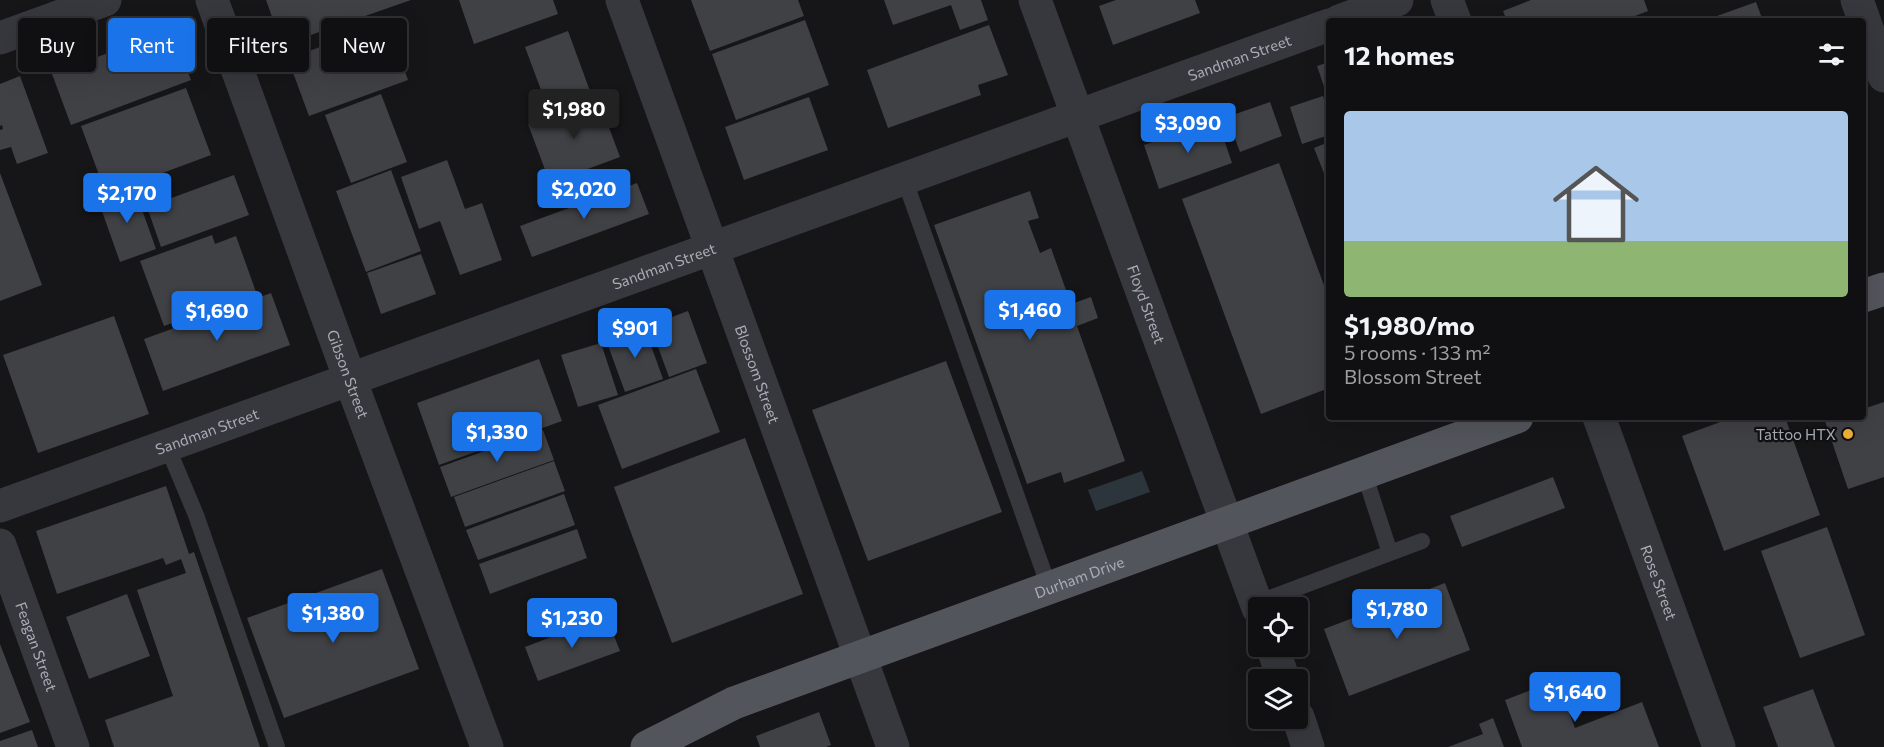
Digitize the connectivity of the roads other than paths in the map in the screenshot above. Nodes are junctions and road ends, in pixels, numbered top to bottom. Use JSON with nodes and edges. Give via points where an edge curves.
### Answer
{"nodes":[{"id":1,"x":105,"y":0,"type":"edge"},
{"id":2,"x":212,"y":0,"type":"edge"},
{"id":3,"x":622,"y":0,"type":"edge"},
{"id":4,"x":1035,"y":0,"type":"edge"},
{"id":5,"x":1397,"y":0,"type":"edge"},
{"id":6,"x":1447,"y":0,"type":"edge"},
{"id":7,"x":1857,"y":0,"type":"edge"},
{"id":8,"x":1347,"y":18,"type":"edge"},
{"id":9,"x":1454,"y":18,"type":"edge"},
{"id":10,"x":1863,"y":18,"type":"edge"},
{"id":11,"x":1866,"y":25,"type":"edge"},
{"id":12,"x":1326,"y":26,"type":"edge"},
{"id":13,"x":0,"y":38,"type":"edge"},
{"id":14,"x":1884,"y":76,"type":"edge"},
{"id":15,"x":1077,"y":116,"type":"junction"},
{"id":16,"x":904,"y":178,"type":"junction"},
{"id":17,"x":712,"y":248,"type":"junction"},
{"id":18,"x":1884,"y":289,"type":"edge"},
{"id":19,"x":1866,"y":295,"type":"edge"},
{"id":20,"x":350,"y":379,"type":"junction"},
{"id":21,"x":1509,"y":420,"type":"edge"},
{"id":22,"x":1600,"y":420,"type":"edge"},
{"id":23,"x":167,"y":446,"type":"junction"},
{"id":24,"x":1364,"y":473,"type":"junction"},
{"id":25,"x":0,"y":506,"type":"edge"},
{"id":26,"x":1228,"y":523,"type":"junction"},
{"id":27,"x":1422,"y":541,"type":"dead end"},
{"id":28,"x":0,"y":545,"type":"edge"},
{"id":29,"x":1390,"y":553,"type":"junction"},
{"id":30,"x":1049,"y":587,"type":"junction"},
{"id":31,"x":1255,"y":597,"type":"edge"},
{"id":32,"x":1278,"y":597,"type":"edge"},
{"id":33,"x":859,"y":656,"type":"junction"},
{"id":34,"x":1302,"y":729,"type":"edge"},
{"id":35,"x":72,"y":747,"type":"edge"},
{"id":36,"x":277,"y":747,"type":"edge"},
{"id":37,"x":487,"y":747,"type":"edge"},
{"id":38,"x":647,"y":747,"type":"edge"},
{"id":39,"x":892,"y":747,"type":"edge"},
{"id":40,"x":1308,"y":747,"type":"edge"},
{"id":41,"x":1719,"y":747,"type":"edge"}],
"edges":[{"from":1,"to":13,"type":"street"},
{"from":2,"to":20,"type":"street","name":"Gibson Street"},
{"from":3,"to":17,"type":"street","name":"Blossom Street"},
{"from":4,"to":15,"type":"street","name":"Floyd Street"},
{"from":5,"to":8,"type":"street"},
{"from":6,"to":9,"type":"street"},
{"from":7,"to":10,"type":"street"},
{"from":11,"to":14,"type":"street"},
{"from":12,"to":15,"type":"street","name":"Sandman Street"},
{"from":15,"to":16,"type":"street","name":"Sandman Street"},
{"from":15,"to":26,"type":"street","name":"Floyd Street"},
{"from":16,"to":17,"type":"street","name":"Sandman Street"},
{"from":16,"to":30,"type":"lane"},
{"from":17,"to":20,"type":"street","name":"Sandman Street"},
{"from":17,"to":33,"type":"street","name":"Blossom Street"},
{"from":18,"to":19,"type":"main road"},
{"from":20,"to":23,"type":"street","name":"Sandman Street"},
{"from":20,"to":37,"type":"street","name":"Gibson Street"},
{"from":21,"to":24,"type":"main road","name":"Durham Drive"},
{"from":22,"to":41,"type":"street","name":"Rose Street"},
{"from":23,"to":25,"type":"street","name":"Sandman Street"},
{"from":23,"to":36,"type":"lane","via":[[200,526]]},
{"from":24,"to":26,"type":"main road","name":"Durham Drive"},
{"from":24,"to":29,"type":"lane"},
{"from":26,"to":30,"type":"main road","name":"Durham Drive"},
{"from":26,"to":31,"type":"street","name":"Floyd Street"},
{"from":27,"to":29,"type":"lane"},
{"from":28,"to":35,"type":"street","name":"Feagan Street"},
{"from":29,"to":32,"type":"lane"},
{"from":30,"to":33,"type":"main road","name":"Durham Drive"},
{"from":33,"to":38,"type":"main road","name":"Durham Drive","via":[[734,703]]},
{"from":33,"to":39,"type":"street","name":"Blossom Street"},
{"from":34,"to":40,"type":"street"}]}
